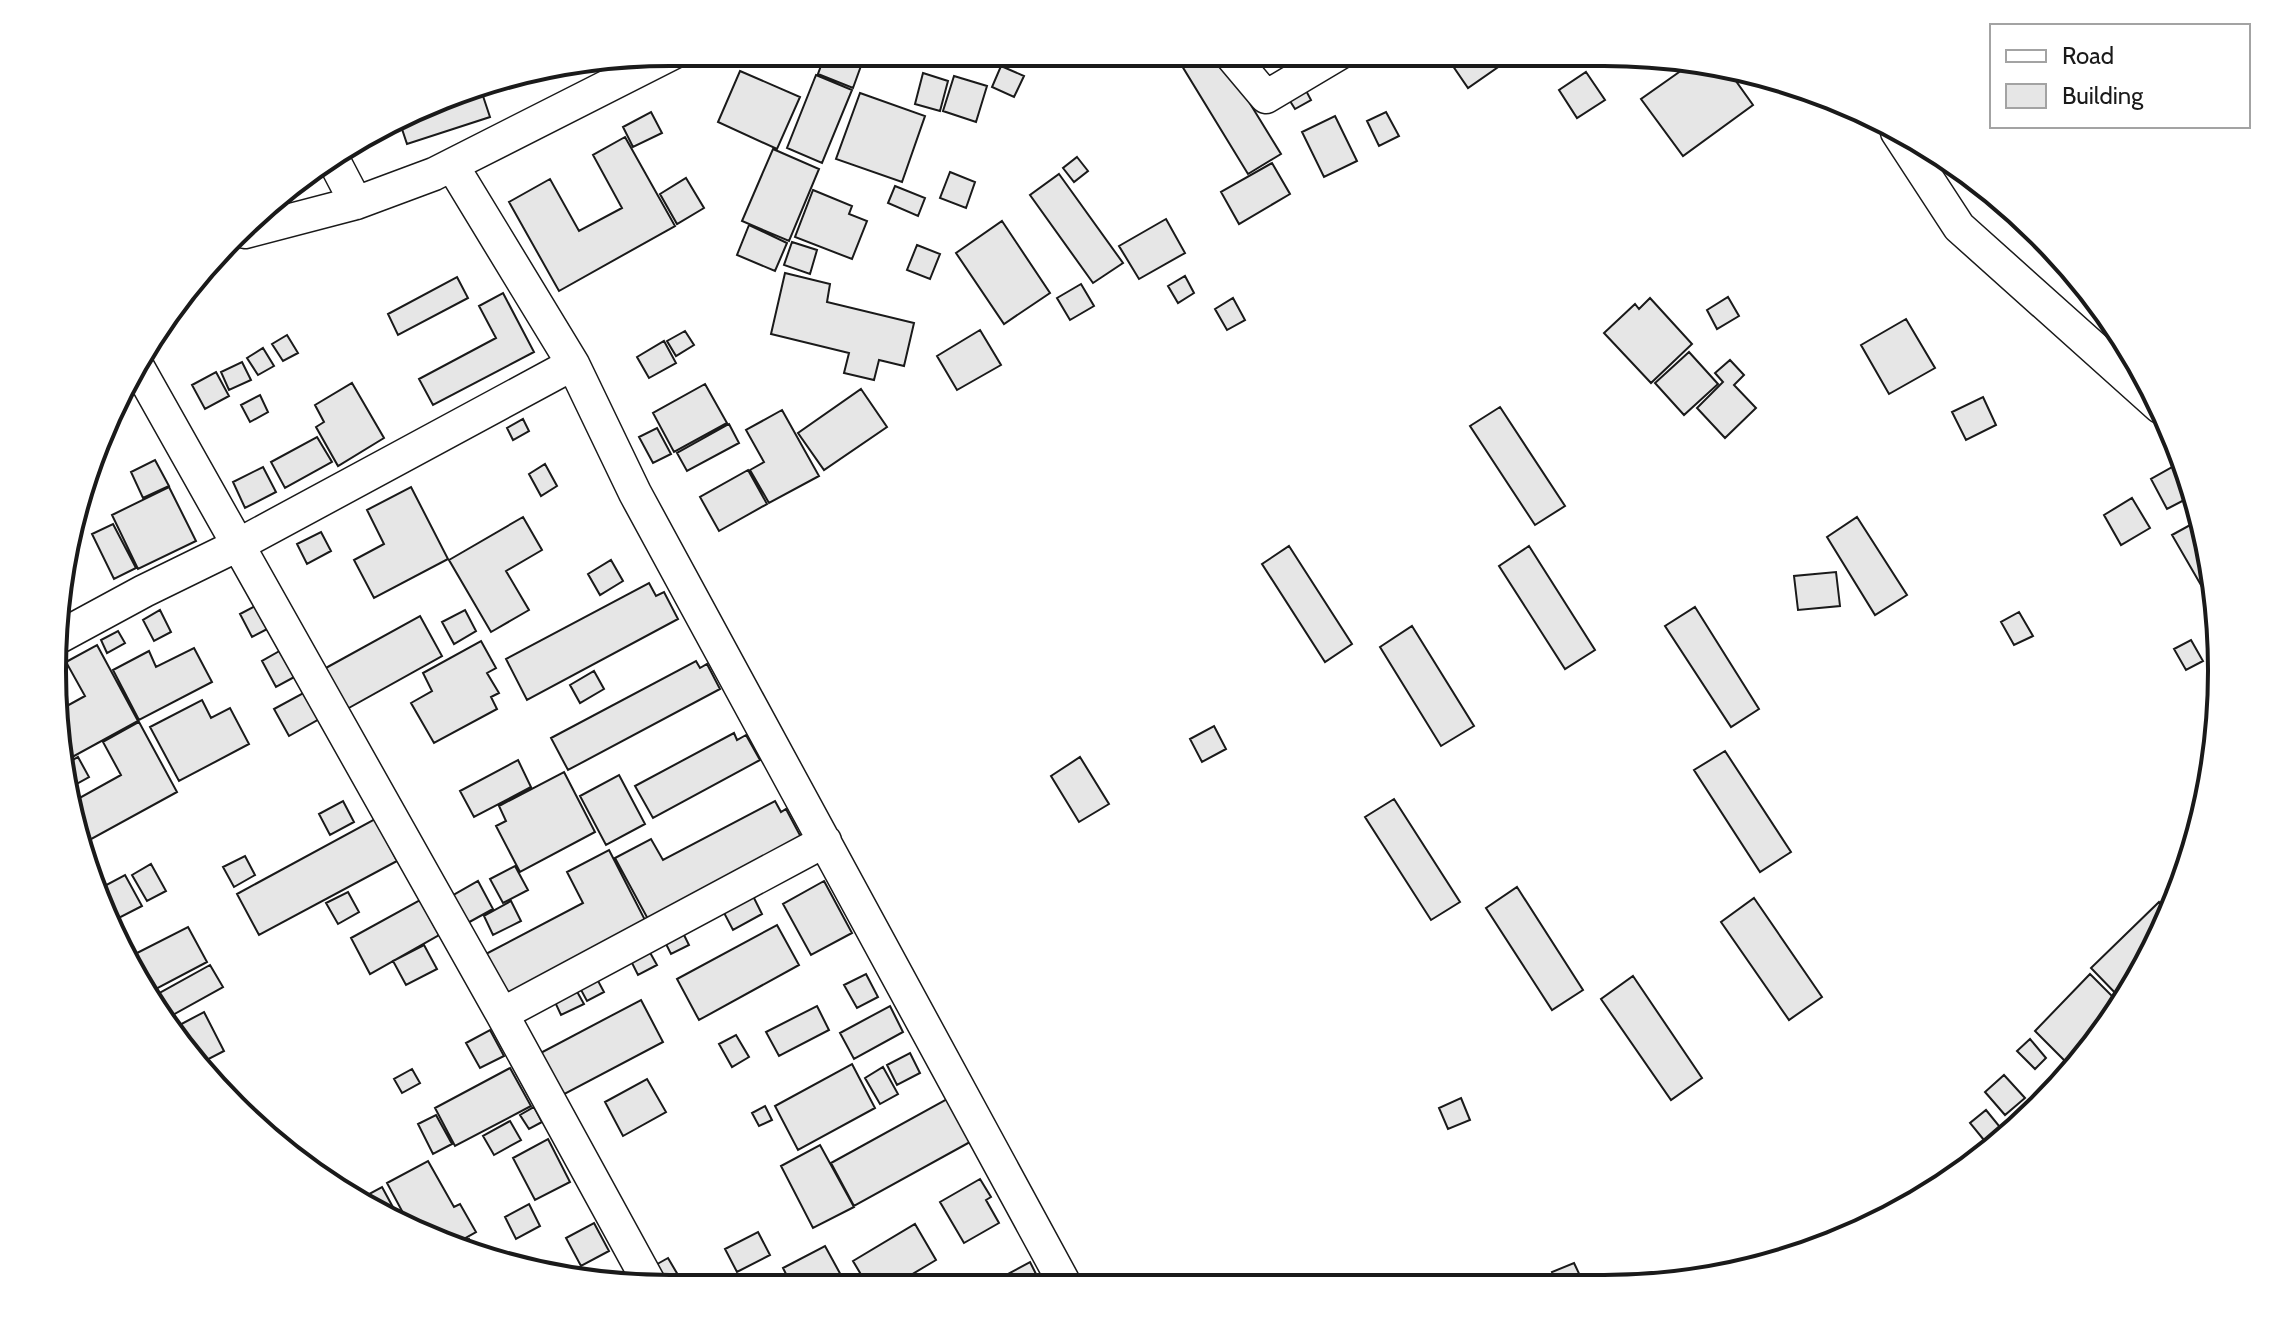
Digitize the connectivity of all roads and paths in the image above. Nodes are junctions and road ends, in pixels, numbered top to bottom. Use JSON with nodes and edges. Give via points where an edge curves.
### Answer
{"nodes":[{"id":1,"x":1240,"y":66,"type":"edge"},
{"id":2,"x":1318,"y":66,"type":"edge"},
{"id":3,"x":646,"y":67,"type":"edge"},
{"id":4,"x":1907,"y":148,"type":"edge"},
{"id":5,"x":452,"y":165,"type":"junction"},
{"id":6,"x":337,"y":167,"type":"edge"},
{"id":7,"x":356,"y":203,"type":"junction"},
{"id":8,"x":259,"y":228,"type":"edge"},
{"id":9,"x":573,"y":364,"type":"junction"},
{"id":10,"x":143,"y":376,"type":"edge"},
{"id":11,"x":2137,"y":386,"type":"edge"},
{"id":12,"x":238,"y":545,"type":"junction"},
{"id":13,"x":67,"y":633,"type":"edge"},
{"id":14,"x":825,"y":841,"type":"junction"},
{"id":15,"x":502,"y":1014,"type":"junction"},
{"id":16,"x":645,"y":1274,"type":"edge"},
{"id":17,"x":1060,"y":1275,"type":"edge"}],
"edges":[{"from":1,"to":2,"type":"street","via":[[1266,97]]},
{"from":3,"to":5,"type":"street"},
{"from":4,"to":11,"type":"street","via":[[1959,227]]},
{"from":5,"to":7,"type":"street"},
{"from":5,"to":9,"type":"street"},
{"from":6,"to":7,"type":"street"},
{"from":7,"to":8,"type":"street"},
{"from":9,"to":12,"type":"street"},
{"from":9,"to":14,"type":"street","via":[[635,493]]},
{"from":10,"to":12,"type":"street"},
{"from":12,"to":13,"type":"street"},
{"from":12,"to":15,"type":"street"},
{"from":14,"to":15,"type":"street"},
{"from":14,"to":17,"type":"street"},
{"from":15,"to":16,"type":"street"}]}
